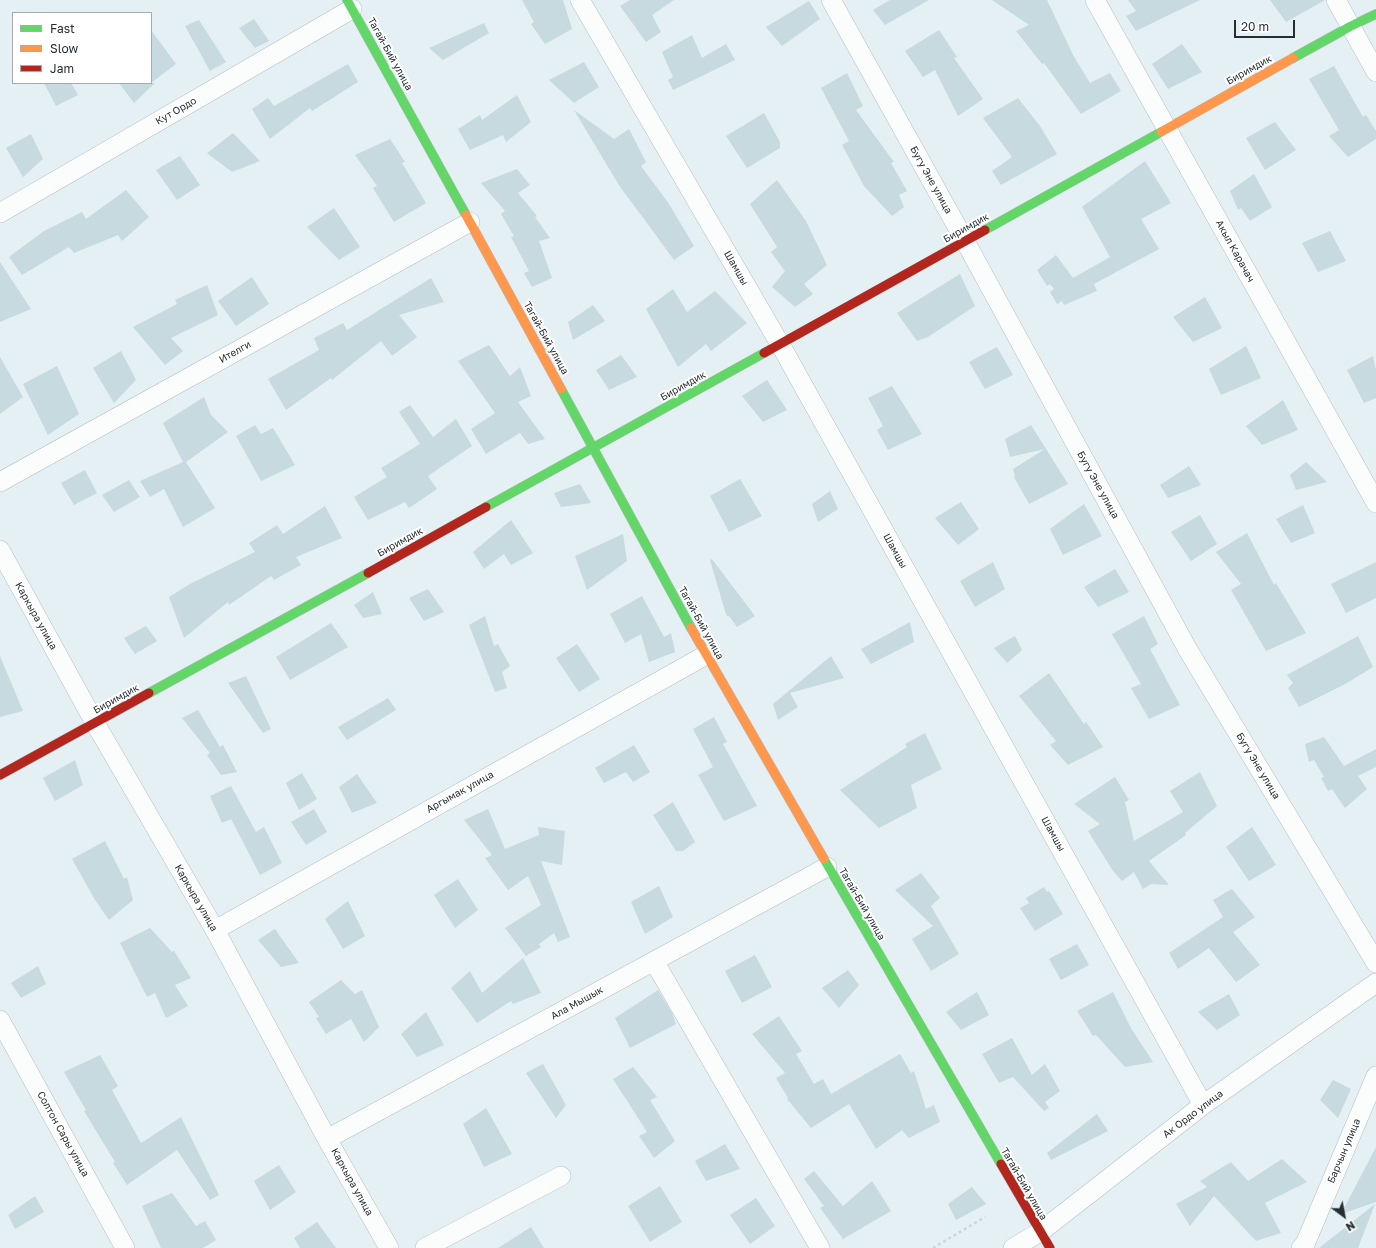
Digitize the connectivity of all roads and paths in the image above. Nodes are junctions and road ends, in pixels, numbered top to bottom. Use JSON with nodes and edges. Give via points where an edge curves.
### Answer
{"nodes":[{"id":1,"x":580,"y":0,"type":"edge"},
{"id":2,"x":831,"y":0,"type":"edge"},
{"id":3,"x":1095,"y":0,"type":"edge"},
{"id":4,"x":1336,"y":0,"type":"edge"},
{"id":5,"x":350,"y":5,"type":"edge"},
{"id":6,"x":1376,"y":14,"type":"edge"},
{"id":7,"x":1351,"y":26,"type":"junction"},
{"id":8,"x":1376,"y":72,"type":"edge"},
{"id":9,"x":1167,"y":129,"type":"junction"},
{"id":10,"x":0,"y":213,"type":"edge"},
{"id":11,"x":470,"y":222,"type":"junction"},
{"id":12,"x":965,"y":241,"type":"junction"},
{"id":13,"x":780,"y":344,"type":"junction"},
{"id":14,"x":594,"y":448,"type":"junction"},
{"id":15,"x":0,"y":482,"type":"edge"},
{"id":16,"x":1376,"y":503,"type":"edge"},
{"id":17,"x":0,"y":550,"type":"edge"},
{"id":18,"x":706,"y":655,"type":"junction"},
{"id":19,"x":95,"y":723,"type":"junction"},
{"id":20,"x":0,"y":775,"type":"edge"},
{"id":21,"x":827,"y":867,"type":"junction"},
{"id":22,"x":215,"y":930,"type":"junction"},
{"id":23,"x":654,"y":961,"type":"junction"},
{"id":24,"x":1376,"y":963,"type":"edge"},
{"id":25,"x":1376,"y":983,"type":"edge"},
{"id":26,"x":0,"y":1020,"type":"edge"},
{"id":27,"x":1376,"y":1076,"type":"edge"},
{"id":28,"x":1203,"y":1106,"type":"junction"},
{"id":29,"x":327,"y":1139,"type":"junction"},
{"id":30,"x":561,"y":1176,"type":"dead end"},
{"id":31,"x":985,"y":1217,"type":"dead end"},
{"id":32,"x":1040,"y":1232,"type":"junction"},
{"id":33,"x":125,"y":1248,"type":"edge"},
{"id":34,"x":389,"y":1248,"type":"edge"},
{"id":35,"x":425,"y":1248,"type":"edge"},
{"id":36,"x":820,"y":1248,"type":"edge"},
{"id":37,"x":933,"y":1248,"type":"edge"},
{"id":38,"x":1013,"y":1248,"type":"edge"},
{"id":39,"x":1050,"y":1248,"type":"edge"},
{"id":40,"x":1302,"y":1248,"type":"edge"}],
"edges":[{"from":1,"to":13,"type":"street","name":"Шамшы"},
{"from":2,"to":12,"type":"street","name":"Бугу Эне улица"},
{"from":3,"to":9,"type":"street","name":"Акыл Карачач"},
{"from":4,"to":7,"type":"street"},
{"from":5,"to":10,"type":"street","name":"Кут Ордо"},
{"from":5,"to":11,"type":"street","name":"Тагай-Бий улица"},
{"from":6,"to":7,"type":"street","name":"Биримдик"},
{"from":7,"to":8,"type":"street"},
{"from":7,"to":9,"type":"street","name":"Биримдик"},
{"from":9,"to":12,"type":"street","name":"Биримдик"},
{"from":9,"to":16,"type":"street","name":"Акыл Карачач"},
{"from":11,"to":14,"type":"street","name":"Тагай-Бий улица"},
{"from":11,"to":15,"type":"street","name":"Ителги"},
{"from":12,"to":13,"type":"street","name":"Биримдик"},
{"from":12,"to":24,"type":"street","name":"Бугу Эне улица","via":[[1188,650]]},
{"from":13,"to":14,"type":"street","name":"Биримдик"},
{"from":13,"to":28,"type":"street","name":"Шамшы"},
{"from":14,"to":18,"type":"street","name":"Тагай-Бий улица"},
{"from":14,"to":19,"type":"street","name":"Биримдик"},
{"from":17,"to":19,"type":"street","name":"Каркыра улица"},
{"from":18,"to":21,"type":"street","name":"Тагай-Бий улица"},
{"from":18,"to":22,"type":"street","name":"Аргымак улица"},
{"from":19,"to":20,"type":"street","name":"Биримдик"},
{"from":19,"to":22,"type":"street","name":"Каркыра улица"},
{"from":21,"to":23,"type":"street","name":"Ала Мышык"},
{"from":21,"to":32,"type":"street","name":"Тагай-Бий улица"},
{"from":22,"to":29,"type":"street","name":"Каркыра улица"},
{"from":23,"to":29,"type":"street","name":"Ала Мышык"},
{"from":23,"to":36,"type":"street"},
{"from":25,"to":28,"type":"street","name":"Ак Ордо улица"},
{"from":26,"to":33,"type":"street","name":"Солтон Сары улица"},
{"from":27,"to":40,"type":"street","name":"Барчын улица"},
{"from":28,"to":32,"type":"street","name":"Ак Ордо улица"},
{"from":29,"to":34,"type":"street","name":"Каркыра улица"},
{"from":30,"to":35,"type":"street"},
{"from":31,"to":37,"type":"path"},
{"from":32,"to":38,"type":"street","name":"Ак Ордо улица"},
{"from":32,"to":39,"type":"street","name":"Тагай-Бий улица"}]}
